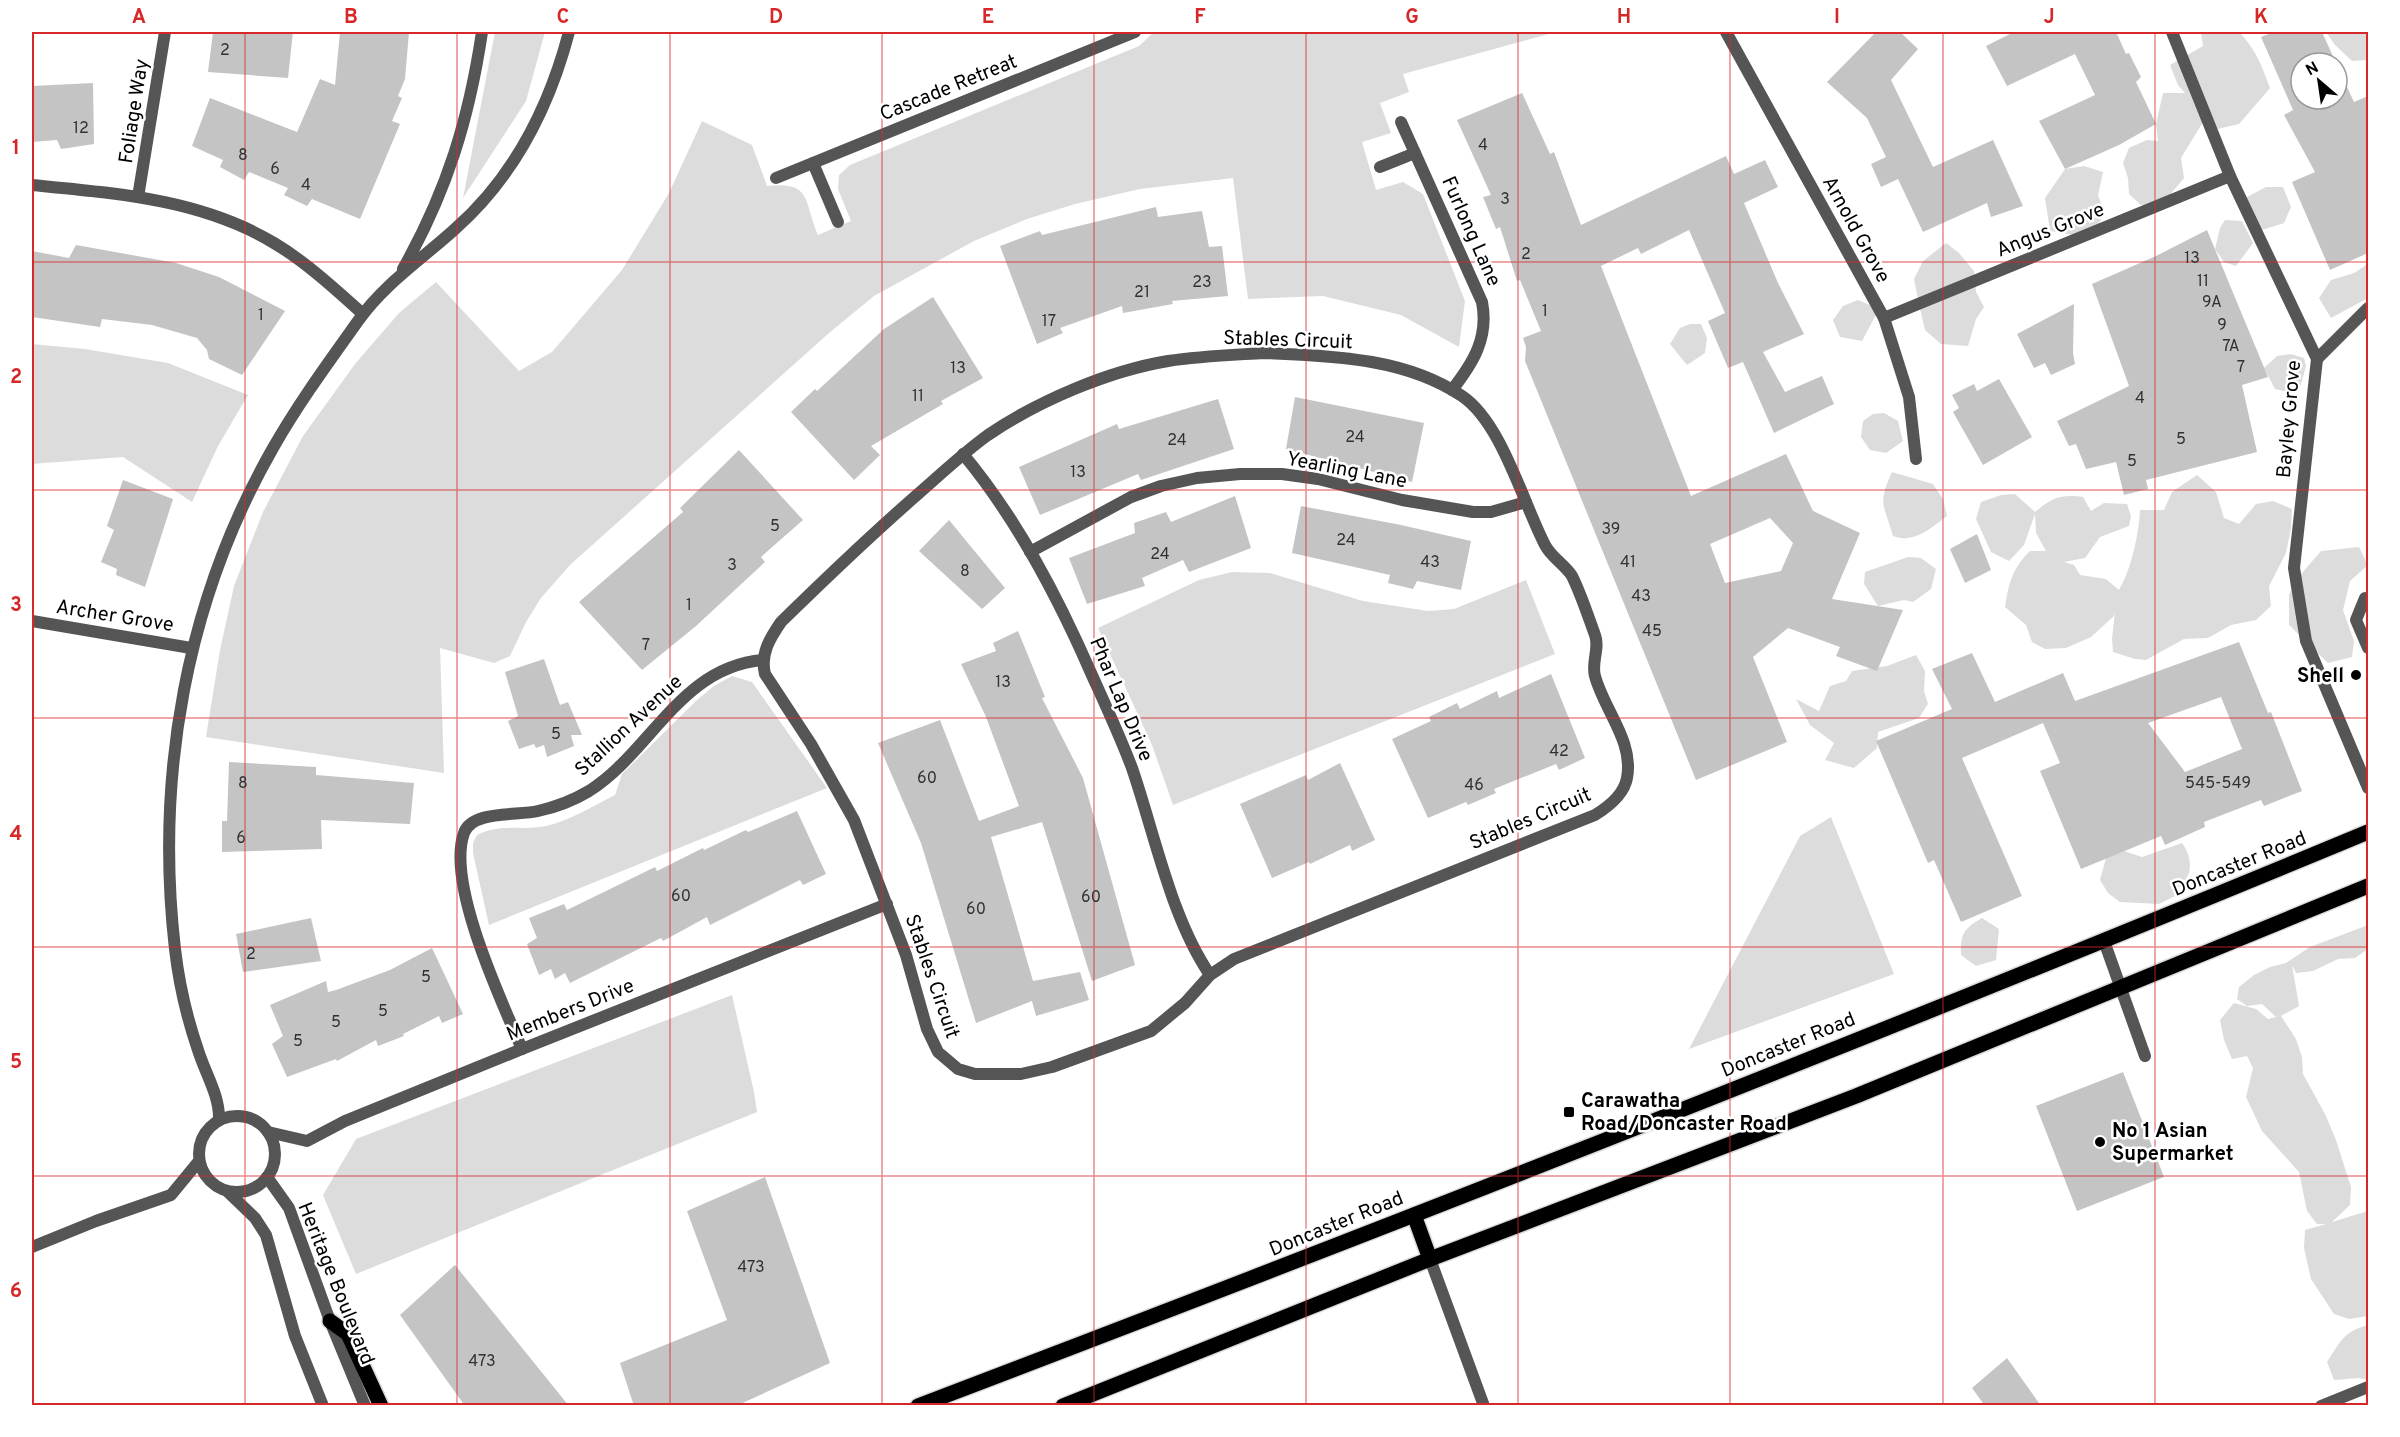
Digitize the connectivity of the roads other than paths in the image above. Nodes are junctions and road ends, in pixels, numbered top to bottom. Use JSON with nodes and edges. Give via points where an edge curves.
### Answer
{"nodes":[{"id":1,"x":165,"y":32,"type":"edge"},
{"id":2,"x":482,"y":32,"type":"edge"},
{"id":3,"x":569,"y":32,"type":"edge"},
{"id":4,"x":1135,"y":32,"type":"edge"},
{"id":5,"x":1726,"y":32,"type":"edge"},
{"id":6,"x":2172,"y":32,"type":"edge"},
{"id":7,"x":1401,"y":122,"type":"dead end"},
{"id":8,"x":1415,"y":153,"type":"junction"},
{"id":9,"x":813,"y":163,"type":"junction"},
{"id":10,"x":1380,"y":167,"type":"dead end"},
{"id":11,"x":2230,"y":176,"type":"junction"},
{"id":12,"x":776,"y":178,"type":"dead end"},
{"id":13,"x":32,"y":185,"type":"edge"},
{"id":14,"x":138,"y":197,"type":"junction"},
{"id":15,"x":838,"y":222,"type":"dead end"},
{"id":16,"x":399,"y":275,"type":"junction"},
{"id":17,"x":2368,"y":308,"type":"edge"},
{"id":18,"x":363,"y":314,"type":"junction"},
{"id":19,"x":1884,"y":318,"type":"junction"},
{"id":20,"x":2317,"y":359,"type":"junction"},
{"id":21,"x":1452,"y":390,"type":"junction"},
{"id":22,"x":963,"y":454,"type":"junction"},
{"id":23,"x":1916,"y":459,"type":"dead end"},
{"id":24,"x":1526,"y":502,"type":"junction"},
{"id":25,"x":1030,"y":552,"type":"junction"},
{"id":26,"x":2365,"y":597,"type":"dead end"},
{"id":27,"x":32,"y":621,"type":"edge"},
{"id":28,"x":191,"y":648,"type":"junction"},
{"id":29,"x":2368,"y":648,"type":"edge"},
{"id":30,"x":763,"y":660,"type":"junction"},
{"id":31,"x":2368,"y":788,"type":"edge"},
{"id":32,"x":2368,"y":832,"type":"edge"},
{"id":33,"x":2368,"y":886,"type":"edge"},
{"id":34,"x":887,"y":904,"type":"junction"},
{"id":35,"x":2104,"y":941,"type":"junction"},
{"id":36,"x":1210,"y":975,"type":"junction"},
{"id":37,"x":2121,"y":987,"type":"junction"},
{"id":38,"x":522,"y":1049,"type":"junction"},
{"id":39,"x":2145,"y":1056,"type":"dead end"},
{"id":40,"x":219,"y":1120,"type":"junction"},
{"id":41,"x":268,"y":1132,"type":"junction"},
{"id":42,"x":199,"y":1161,"type":"junction"},
{"id":43,"x":267,"y":1177,"type":"junction"},
{"id":44,"x":227,"y":1191,"type":"junction"},
{"id":45,"x":1414,"y":1215,"type":"junction"},
{"id":46,"x":32,"y":1247,"type":"edge"},
{"id":47,"x":1430,"y":1259,"type":"junction"},
{"id":48,"x":330,"y":1321,"type":"junction"},
{"id":49,"x":2368,"y":1388,"type":"edge"},
{"id":50,"x":323,"y":1406,"type":"edge"},
{"id":51,"x":365,"y":1406,"type":"edge"},
{"id":52,"x":381,"y":1406,"type":"edge"},
{"id":53,"x":918,"y":1406,"type":"edge"},
{"id":54,"x":1063,"y":1406,"type":"edge"},
{"id":55,"x":1484,"y":1406,"type":"edge"},
{"id":56,"x":2321,"y":1406,"type":"edge"}],
"edges":[{"from":1,"to":14,"type":"street","name":"Foliage Way"},
{"from":2,"to":16,"type":"street","via":[[463,130],[438,200]]},
{"from":3,"to":16,"type":"street","via":[[549,99],[513,165],[485,201]]},
{"from":4,"to":9,"type":"street","name":"Cascade Retreat"},
{"from":5,"to":19,"type":"street","name":"Arnold Grove"},
{"from":6,"to":11,"type":"street","name":"Bayley Grove"},
{"from":7,"to":8,"type":"street","name":"Furlong Lane"},
{"from":8,"to":10,"type":"street"},
{"from":8,"to":21,"type":"street","name":"Furlong Lane","via":[[1476,288],[1484,315],[1481,342],[1471,365]]},
{"from":9,"to":12,"type":"street","name":"Cascade Retreat"},
{"from":9,"to":15,"type":"street"},
{"from":11,"to":19,"type":"street","name":"Angus Grove"},
{"from":11,"to":20,"type":"street","name":"Bayley Grove"},
{"from":13,"to":14,"type":"street"},
{"from":14,"to":18,"type":"street","via":[[208,214],[273,242]]},
{"from":16,"to":18,"type":"street"},
{"from":17,"to":20,"type":"street"},
{"from":18,"to":28,"type":"street","via":[[273,448],[230,534]]},
{"from":19,"to":23,"type":"street","name":"Arnold Grove","via":[[1909,397]]},
{"from":20,"to":31,"type":"street","name":"Bayley Grove","via":[[2294,568],[2306,641]]},
{"from":21,"to":22,"type":"street","name":"Stables Circuit","via":[[1403,370],[1332,356],[1264,353],[1177,360],[1128,371],[1045,403]]},
{"from":21,"to":24,"type":"street","name":"Stables Circuit","via":[[1485,420]]},
{"from":22,"to":25,"type":"street","name":"Phar Lap Drive","via":[[993,491]]},
{"from":22,"to":30,"type":"street","name":"Stables Circuit","via":[[781,622]]},
{"from":24,"to":25,"type":"street","name":"Yearling Lane","via":[[1491,512],[1473,512],[1282,474],[1197,478],[1131,497]]},
{"from":24,"to":36,"type":"street","name":"Stables Circuit","via":[[1546,548],[1571,575],[1596,639],[1594,674],[1624,741],[1628,762],[1627,780],[1619,795],[1595,815],[1234,960]]},
{"from":25,"to":36,"type":"street","name":"Phar Lap Drive","via":[[1081,649],[1111,718],[1131,766],[1183,925]]},
{"from":26,"to":29,"type":"street","via":[[2356,620]]},
{"from":27,"to":28,"type":"street","name":"Archer Grove"},
{"from":28,"to":40,"type":"street","via":[[174,748],[170,903],[186,1009],[219,1106]]},
{"from":30,"to":34,"type":"street","name":"Stables Circuit","via":[[772,687],[811,744],[854,820]]},
{"from":30,"to":38,"type":"street","name":"Stallion Avenue","via":[[741,663],[704,681],[609,774],[576,798],[540,811],[482,817],[465,830],[461,855],[467,904]]},
{"from":32,"to":35,"type":"main road","name":"Doncaster Road"},
{"from":33,"to":37,"type":"main road"},
{"from":34,"to":36,"type":"street","name":"Stables Circuit","via":[[932,1042],[958,1069],[975,1074],[1021,1074],[1052,1067],[1151,1031],[1185,1003]]},
{"from":34,"to":38,"type":"street","name":"Members Drive"},
{"from":35,"to":37,"type":"street"},
{"from":35,"to":45,"type":"main road","name":"Doncaster Road"},
{"from":37,"to":39,"type":"street"},
{"from":37,"to":47,"type":"main road","via":[[1856,1096]]},
{"from":38,"to":41,"type":"street","name":"Members Drive","via":[[345,1121],[307,1141]]},
{"from":40,"to":41,"type":"street","via":[[242,1115]]},
{"from":40,"to":42,"type":"street","via":[[202,1137]]},
{"from":41,"to":43,"type":"street","via":[[275,1155]]},
{"from":42,"to":44,"type":"street","via":[[208,1179]]},
{"from":42,"to":46,"type":"street","via":[[171,1195]]},
{"from":43,"to":44,"type":"street","via":[[247,1190]]},
{"from":43,"to":48,"type":"street","name":"Heritage Boulevard","via":[[289,1208]]},
{"from":44,"to":50,"type":"street","via":[[255,1218],[266,1235],[295,1336]]},
{"from":45,"to":47,"type":"main road"},
{"from":45,"to":53,"type":"main road","name":"Doncaster Road"},
{"from":47,"to":54,"type":"main road"},
{"from":47,"to":55,"type":"street"},
{"from":48,"to":51,"type":"street","name":"Heritage Boulevard"},
{"from":48,"to":52,"type":"main road","via":[[348,1334]]},
{"from":49,"to":56,"type":"street"}]}
